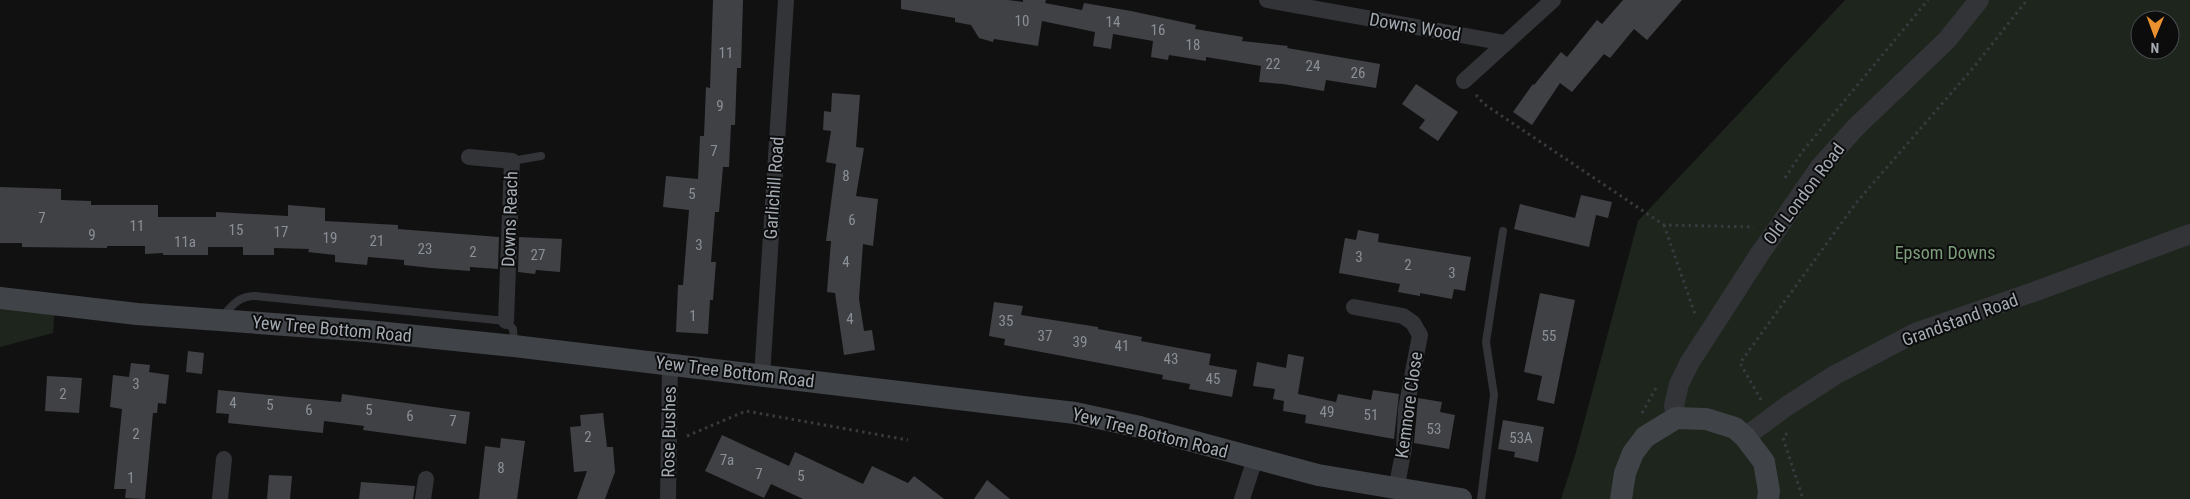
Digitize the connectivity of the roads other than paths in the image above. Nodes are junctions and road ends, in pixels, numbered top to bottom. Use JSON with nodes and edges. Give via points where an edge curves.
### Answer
{"nodes":[{"id":1,"x":786,"y":0,"type":"edge"},
{"id":2,"x":1267,"y":0,"type":"edge"},
{"id":3,"x":1553,"y":0,"type":"edge"},
{"id":4,"x":1979,"y":0,"type":"edge"},
{"id":5,"x":1505,"y":43,"type":"junction"},
{"id":6,"x":1464,"y":81,"type":"road end"},
{"id":7,"x":541,"y":156,"type":"dead end"},
{"id":8,"x":469,"y":157,"type":"dead end"},
{"id":9,"x":512,"y":161,"type":"junction"},
{"id":10,"x":1503,"y":231,"type":"dead end"},
{"id":11,"x":2190,"y":234,"type":"edge"},
{"id":12,"x":0,"y":298,"type":"edge"},
{"id":13,"x":1354,"y":307,"type":"dead end"},
{"id":14,"x":219,"y":320,"type":"junction"},
{"id":15,"x":506,"y":321,"type":"junction"},
{"id":16,"x":514,"y":346,"type":"junction"},
{"id":17,"x":670,"y":364,"type":"junction"},
{"id":18,"x":762,"y":376,"type":"junction"},
{"id":19,"x":1676,"y":418,"type":"junction"},
{"id":20,"x":1745,"y":437,"type":"junction"},
{"id":21,"x":224,"y":459,"type":"dead end"},
{"id":22,"x":1255,"y":459,"type":"junction"},
{"id":23,"x":426,"y":479,"type":"dead end"},
{"id":24,"x":1396,"y":490,"type":"junction"},
{"id":25,"x":1770,"y":496,"type":"edge"},
{"id":26,"x":220,"y":499,"type":"edge"},
{"id":27,"x":423,"y":499,"type":"edge"},
{"id":28,"x":668,"y":499,"type":"edge"},
{"id":29,"x":1242,"y":499,"type":"edge"},
{"id":30,"x":1461,"y":499,"type":"edge"},
{"id":31,"x":1482,"y":499,"type":"edge"},
{"id":32,"x":1618,"y":499,"type":"edge"}],
"edges":[{"from":1,"to":18,"type":"street","name":"Garlichill Road"},
{"from":2,"to":5,"type":"street","name":"Downs Wood"},
{"from":3,"to":5,"type":"street"},
{"from":4,"to":19,"type":"street","name":"Old London Road","via":[[1948,40],[1856,127],[1820,168],[1759,254],[1690,362],[1679,384],[1674,406]]},
{"from":5,"to":6,"type":"street"},
{"from":7,"to":9,"type":"lane"},
{"from":8,"to":9,"type":"street","name":"Downs Reach"},
{"from":9,"to":15,"type":"street","name":"Downs Reach"},
{"from":10,"to":31,"type":"lane","via":[[1486,342],[1494,395]]},
{"from":11,"to":20,"type":"street","name":"Grandstand Road","via":[[1915,333],[1835,375]]},
{"from":12,"to":14,"type":"main road","name":"Yew Tree Bottom Road"},
{"from":13,"to":24,"type":"street","name":"Kemnore Close","via":[[1403,316],[1413,323],[1420,335],[1406,409],[1404,448]]},
{"from":14,"to":15,"type":"lane","via":[[233,304],[250,296]]},
{"from":14,"to":16,"type":"main road","name":"Yew Tree Bottom Road"},
{"from":15,"to":16,"type":"lane","via":[[513,329]]},
{"from":16,"to":17,"type":"main road","name":"Yew Tree Bottom Road"},
{"from":17,"to":18,"type":"main road","name":"Yew Tree Bottom Road"},
{"from":17,"to":28,"type":"street","name":"Rose Bushes"},
{"from":18,"to":22,"type":"main road","name":"Yew Tree Bottom Road","via":[[1075,413],[1140,427]]},
{"from":19,"to":20,"type":"main road","via":[[1706,419],[1735,428]]},
{"from":19,"to":32,"type":"main road","via":[[1645,437],[1633,453]]},
{"from":20,"to":25,"type":"main road","via":[[1764,462]]},
{"from":21,"to":26,"type":"street"},
{"from":22,"to":24,"type":"main road","name":"Yew Tree Bottom Road","via":[[1318,476]]},
{"from":22,"to":29,"type":"street"},
{"from":23,"to":27,"type":"street"},
{"from":24,"to":30,"type":"main road","name":"Yew Tree Bottom Road"}]}
